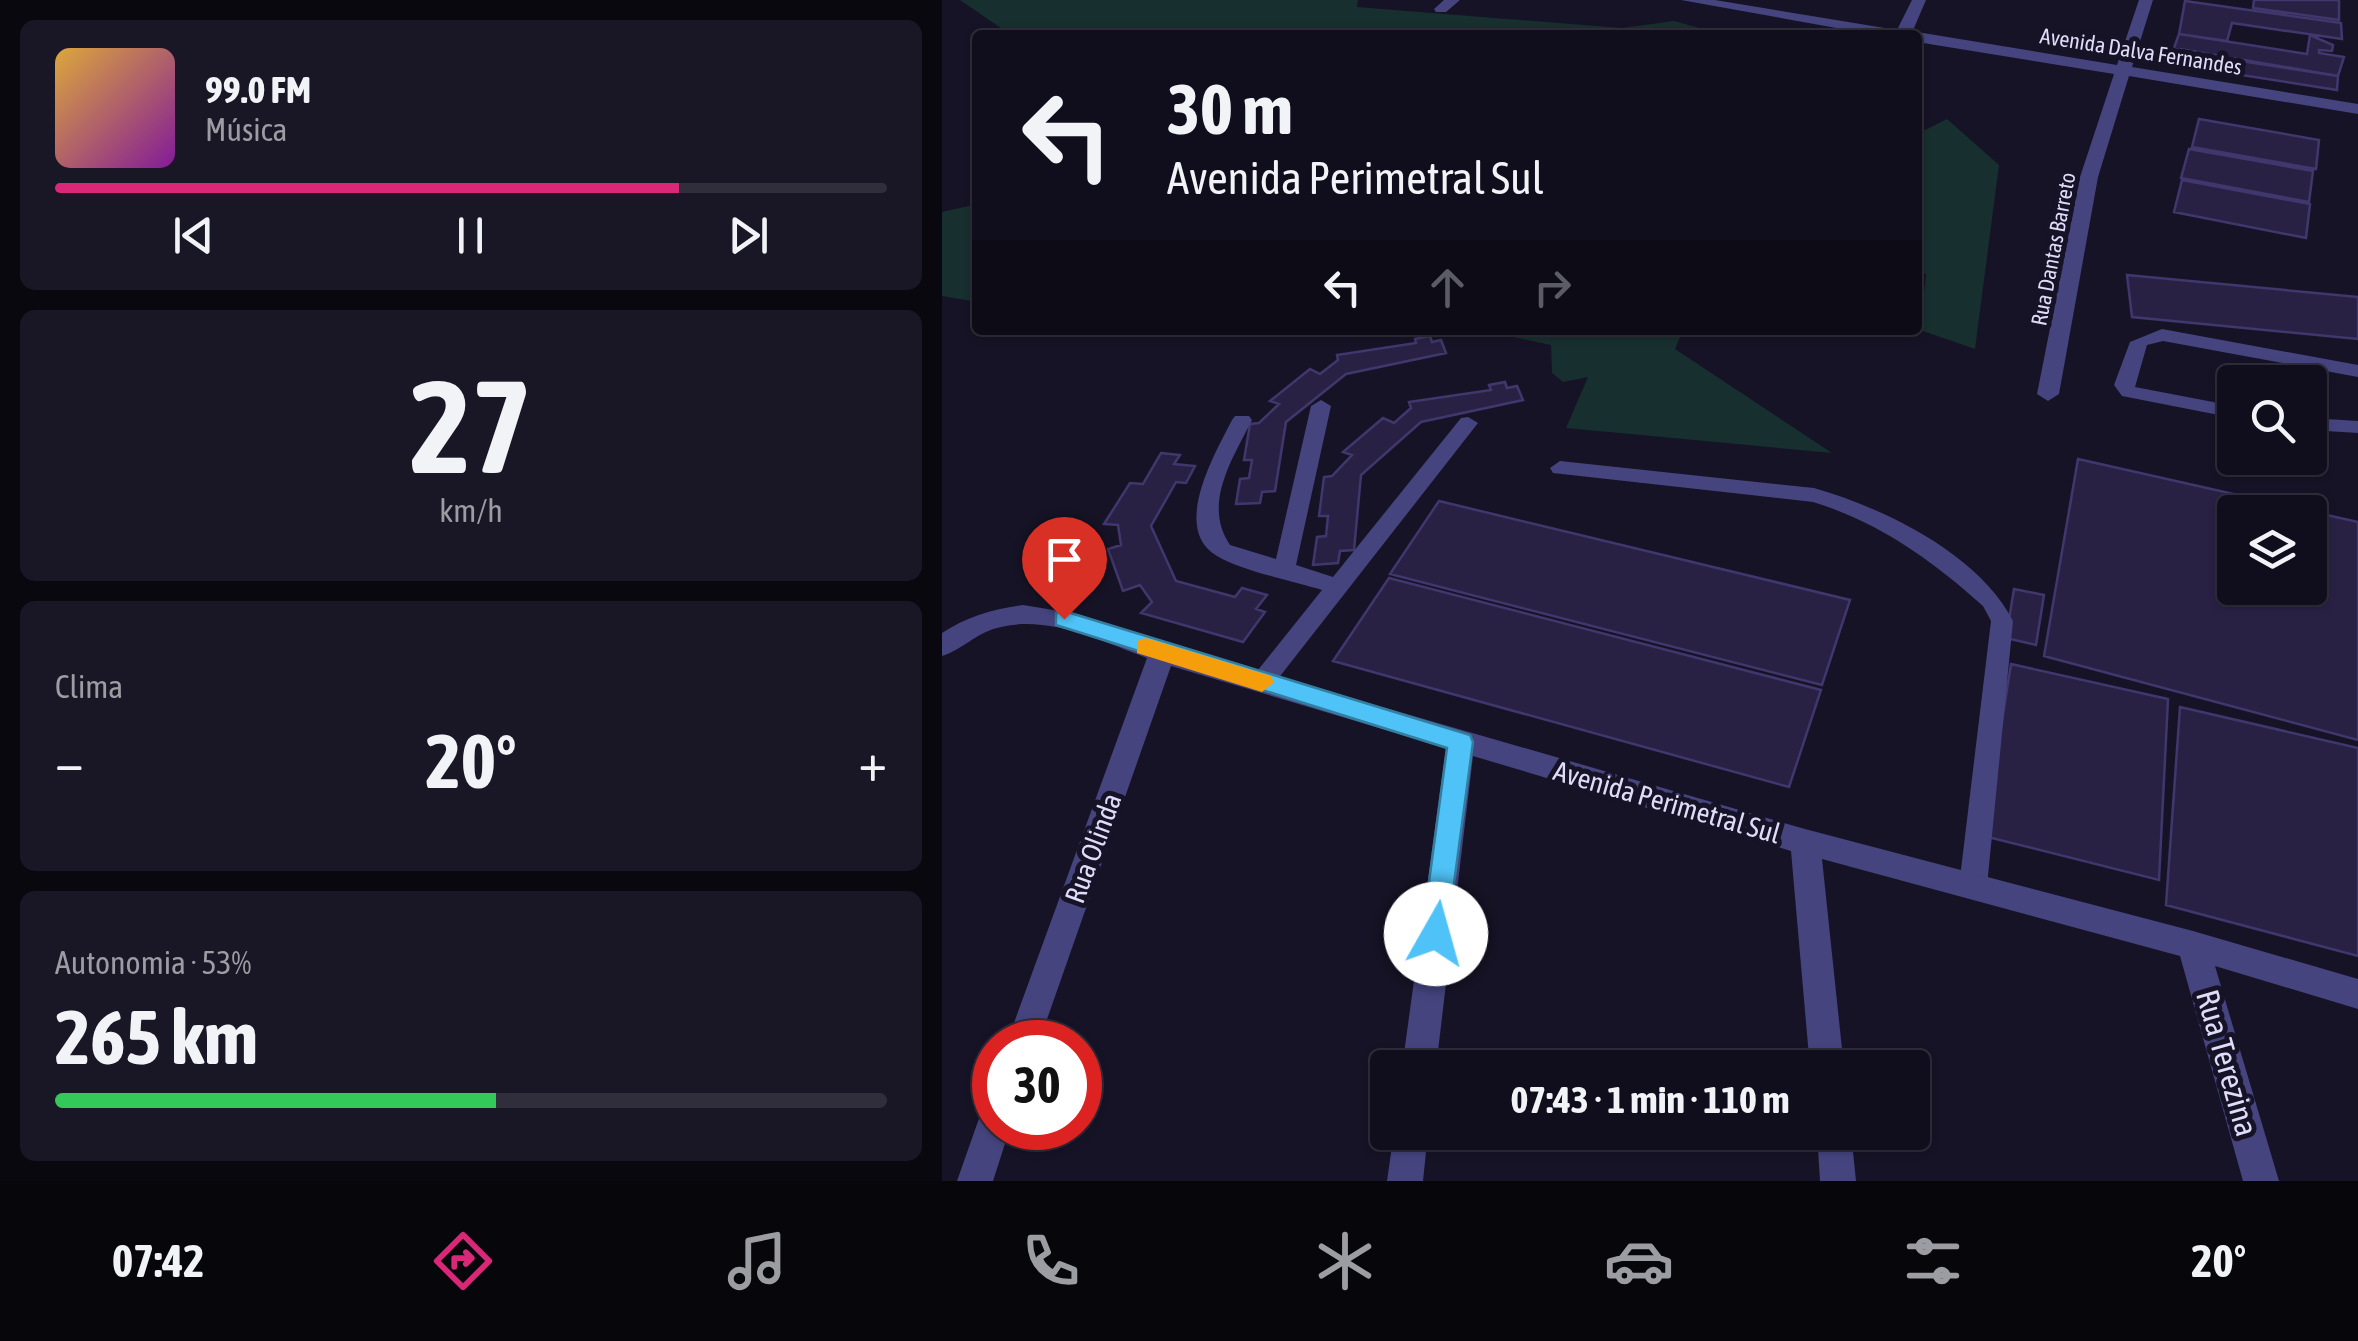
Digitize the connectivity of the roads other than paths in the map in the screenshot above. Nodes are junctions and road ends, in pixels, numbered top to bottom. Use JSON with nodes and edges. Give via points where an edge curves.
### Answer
{"nodes":[{"id":1,"x":1692,"y":0,"type":"edge"},
{"id":2,"x":1919,"y":0,"type":"edge"},
{"id":3,"x":2146,"y":0,"type":"edge"},
{"id":4,"x":1873,"y":30,"type":"edge"},
{"id":5,"x":1905,"y":30,"type":"edge"},
{"id":6,"x":1922,"y":38,"type":"edge"},
{"id":7,"x":2126,"y":71,"type":"junction"},
{"id":8,"x":2358,"y":110,"type":"edge"},
{"id":9,"x":2324,"y":365,"type":"edge"},
{"id":10,"x":2327,"y":365,"type":"edge"},
{"id":11,"x":2358,"y":371,"type":"edge"},
{"id":12,"x":2048,"y":394,"type":"dead end"},
{"id":13,"x":1320,"y":406,"type":"dead end"},
{"id":14,"x":2217,"y":409,"type":"edge"},
{"id":15,"x":1242,"y":420,"type":"dead end"},
{"id":16,"x":1468,"y":423,"type":"dead end"},
{"id":17,"x":2327,"y":425,"type":"edge"},
{"id":18,"x":2358,"y":427,"type":"edge"},
{"id":19,"x":1560,"y":468,"type":"dead end"},
{"id":20,"x":1284,"y":570,"type":"junction"},
{"id":21,"x":1339,"y":587,"type":"junction"},
{"id":22,"x":942,"y":646,"type":"edge"},
{"id":23,"x":1162,"y":652,"type":"junction"},
{"id":24,"x":1262,"y":682,"type":"junction"},
{"id":25,"x":1461,"y":742,"type":"junction"},
{"id":26,"x":1805,"y":842,"type":"junction"},
{"id":27,"x":1973,"y":886,"type":"junction"},
{"id":28,"x":2194,"y":945,"type":"junction"},
{"id":29,"x":2358,"y":994,"type":"edge"},
{"id":30,"x":1031,"y":1020,"type":"edge"},
{"id":31,"x":1421,"y":1050,"type":"edge"},
{"id":32,"x":1825,"y":1050,"type":"edge"},
{"id":33,"x":985,"y":1150,"type":"edge"},
{"id":34,"x":1408,"y":1150,"type":"edge"},
{"id":35,"x":1835,"y":1150,"type":"edge"},
{"id":36,"x":975,"y":1181,"type":"edge"},
{"id":37,"x":1404,"y":1181,"type":"edge"},
{"id":38,"x":1838,"y":1181,"type":"edge"},
{"id":39,"x":2261,"y":1181,"type":"edge"}],
"edges":[{"from":1,"to":4,"type":"street"},
{"from":2,"to":5,"type":"street"},
{"from":3,"to":7,"type":"street","name":"Rua Dantas Barreto"},
{"from":6,"to":7,"type":"street","name":"Avenida Dalva Fernandes"},
{"from":7,"to":8,"type":"street","name":"Avenida Dalva Fernandes"},
{"from":7,"to":12,"type":"street","name":"Rua Dantas Barreto","via":[[2089,177]]},
{"from":9,"to":14,"type":"lane","via":[[2162,336],[2140,342],[2124,385],[2130,392]]},
{"from":10,"to":11,"type":"lane"},
{"from":13,"to":20,"type":"lane"},
{"from":15,"to":20,"type":"lane","via":[[1208,498],[1210,537],[1222,550]]},
{"from":16,"to":21,"type":"lane"},
{"from":17,"to":18,"type":"lane"},
{"from":19,"to":27,"type":"lane","via":[[1845,503],[1879,518],[1992,602],[2002,622]]},
{"from":20,"to":21,"type":"lane"},
{"from":21,"to":24,"type":"lane"},
{"from":22,"to":23,"type":"street","name":"Avenida Perimetral Sul","via":[[979,620],[1017,613],[1046,615]]},
{"from":23,"to":24,"type":"street","name":"Avenida Perimetral Sul"},
{"from":23,"to":30,"type":"street","name":"Rua Olinda"},
{"from":24,"to":25,"type":"street","name":"Avenida Perimetral Sul"},
{"from":25,"to":26,"type":"street","name":"Avenida Perimetral Sul"},
{"from":25,"to":31,"type":"street"},
{"from":26,"to":27,"type":"street","name":"Avenida Perimetral Sul"},
{"from":26,"to":32,"type":"street"},
{"from":27,"to":28,"type":"street","name":"Avenida Perimetral Sul"},
{"from":28,"to":29,"type":"street","name":"Avenida Perimetral Sul"},
{"from":28,"to":39,"type":"street","name":"Rua Terezina"},
{"from":33,"to":36,"type":"street"},
{"from":34,"to":37,"type":"street"},
{"from":35,"to":38,"type":"street"}]}
